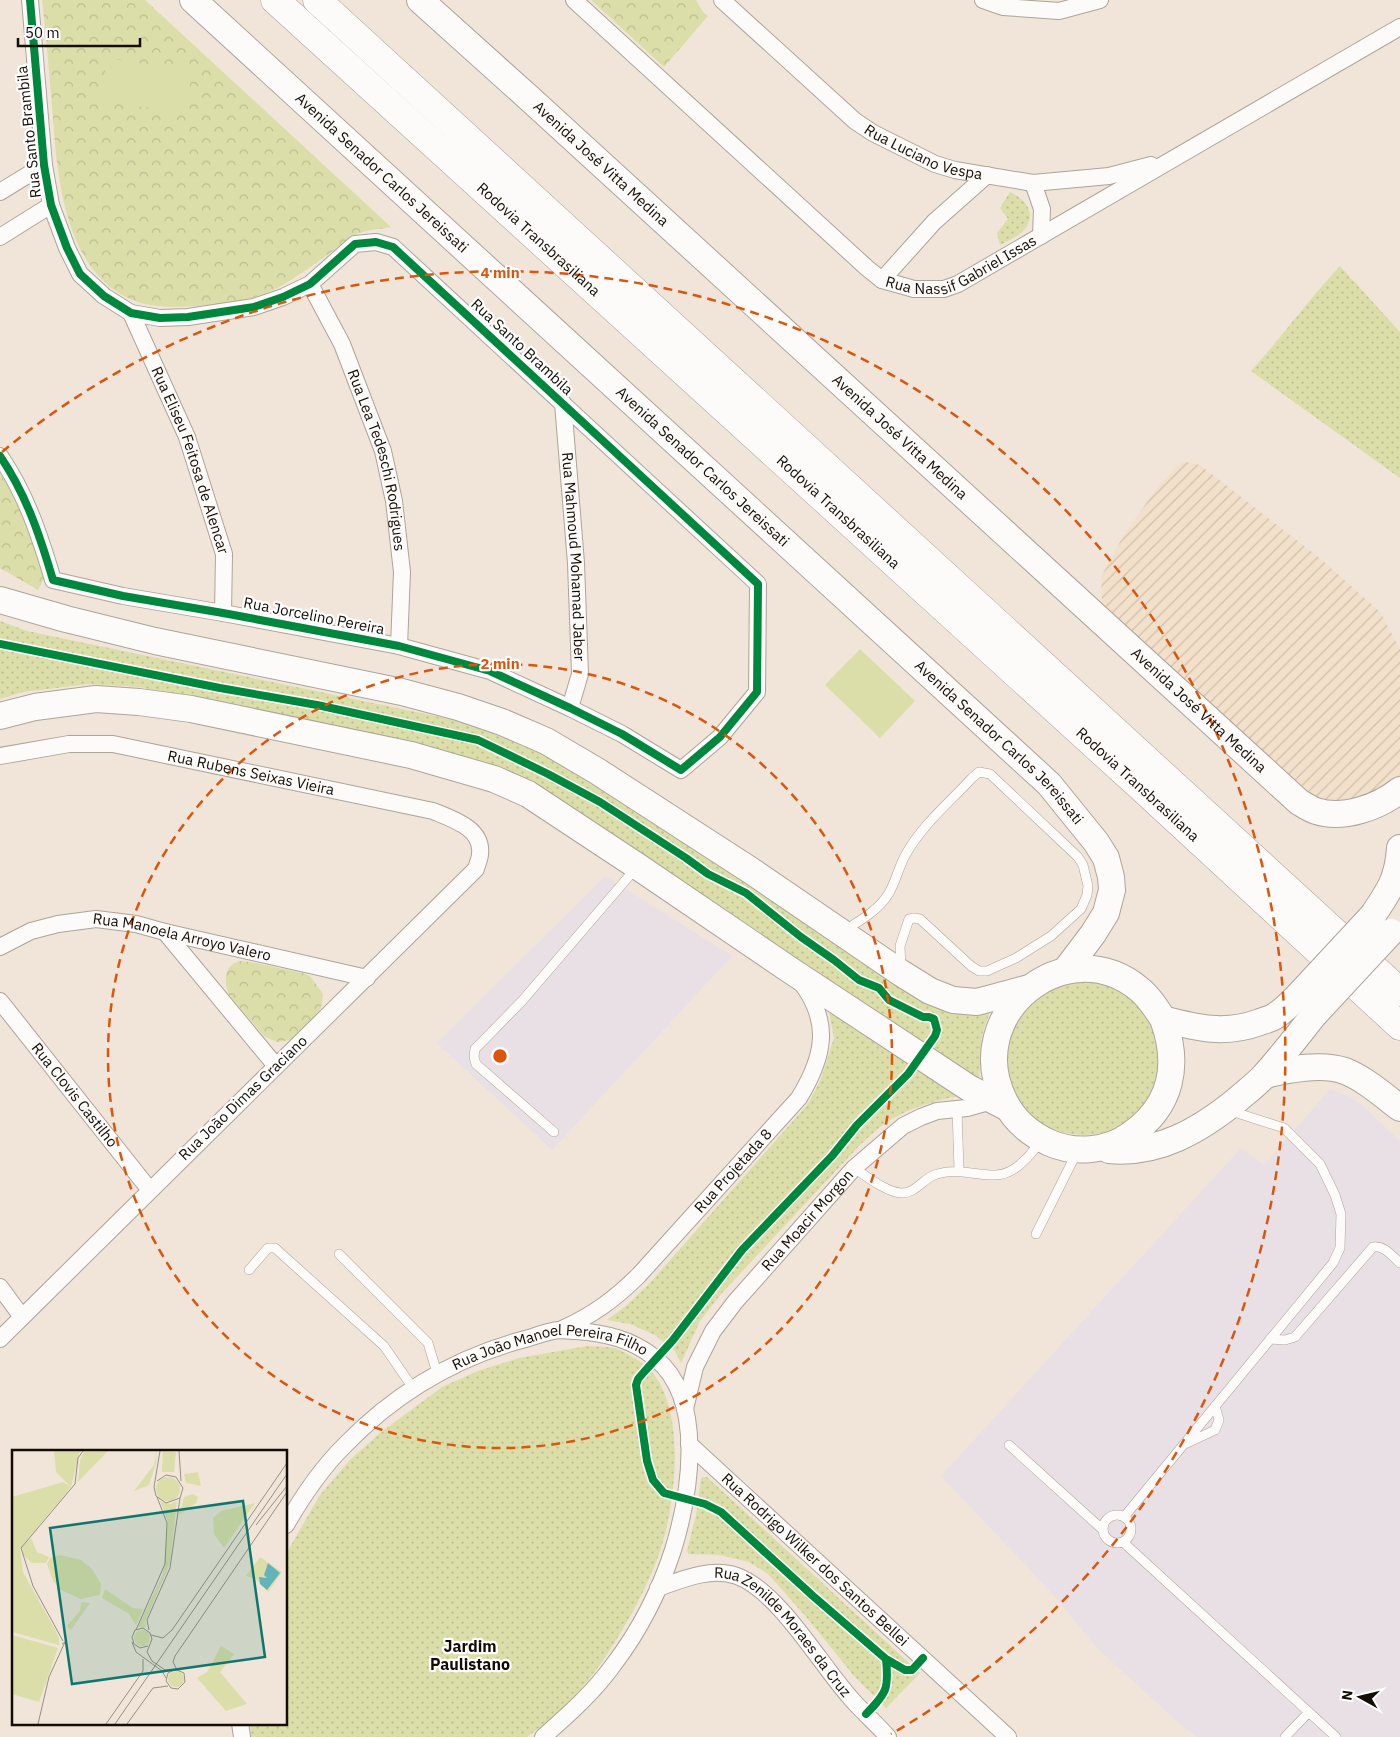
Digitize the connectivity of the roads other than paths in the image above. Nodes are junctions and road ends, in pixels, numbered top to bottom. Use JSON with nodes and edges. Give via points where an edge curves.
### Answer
{"nodes":[{"id":1,"x":30,"y":0,"type":"edge"},
{"id":2,"x":193,"y":0,"type":"edge"},
{"id":3,"x":275,"y":0,"type":"edge"},
{"id":4,"x":318,"y":0,"type":"edge"},
{"id":5,"x":574,"y":0,"type":"edge"},
{"id":6,"x":722,"y":0,"type":"edge"},
{"id":7,"x":983,"y":0,"type":"edge"},
{"id":8,"x":1100,"y":0,"type":"edge"},
{"id":9,"x":428,"y":3,"type":"edge"},
{"id":10,"x":1400,"y":27,"type":"edge"},
{"id":11,"x":1172,"y":160,"type":"junction"},
{"id":12,"x":44,"y":165,"type":"junction"},
{"id":13,"x":987,"y":176,"type":"junction"},
{"id":14,"x":1033,"y":183,"type":"junction"},
{"id":15,"x":0,"y":192,"type":"edge"},
{"id":16,"x":51,"y":205,"type":"junction"},
{"id":17,"x":1040,"y":236,"type":"junction"},
{"id":18,"x":0,"y":237,"type":"edge"},
{"id":19,"x":882,"y":280,"type":"junction"},
{"id":20,"x":310,"y":284,"type":"junction"},
{"id":21,"x":131,"y":313,"type":"junction"},
{"id":22,"x":563,"y":403,"type":"junction"},
{"id":23,"x":0,"y":456,"type":"edge"},
{"id":24,"x":0,"y":600,"type":"edge"},
{"id":25,"x":223,"y":613,"type":"junction"},
{"id":26,"x":399,"y":646,"type":"junction"},
{"id":27,"x":570,"y":708,"type":"junction"},
{"id":28,"x":0,"y":716,"type":"edge"},
{"id":29,"x":0,"y":756,"type":"edge"},
{"id":30,"x":681,"y":770,"type":"joint"},
{"id":31,"x":1400,"y":790,"type":"edge"},
{"id":32,"x":1400,"y":848,"type":"edge"},
{"id":33,"x":481,"y":853,"type":"joint"},
{"id":34,"x":637,"y":866,"type":"junction"},
{"id":35,"x":1388,"y":923,"type":"edge"},
{"id":36,"x":166,"y":932,"type":"junction"},
{"id":37,"x":841,"y":932,"type":"junction"},
{"id":38,"x":0,"y":948,"type":"edge"},
{"id":39,"x":790,"y":970,"type":"junction"},
{"id":40,"x":1065,"y":971,"type":"junction"},
{"id":41,"x":901,"y":973,"type":"junction"},
{"id":42,"x":367,"y":978,"type":"junction"},
{"id":43,"x":1029,"y":988,"type":"junction"},
{"id":44,"x":1400,"y":992,"type":"edge"},
{"id":45,"x":0,"y":1001,"type":"edge"},
{"id":46,"x":1304,"y":1007,"type":"junction"},
{"id":47,"x":1162,"y":1018,"type":"junction"},
{"id":48,"x":1400,"y":1026,"type":"edge"},
{"id":49,"x":276,"y":1066,"type":"junction"},
{"id":50,"x":1265,"y":1075,"type":"junction"},
{"id":51,"x":1000,"y":1105,"type":"junction"},
{"id":52,"x":1400,"y":1108,"type":"edge"},
{"id":53,"x":957,"y":1109,"type":"junction"},
{"id":54,"x":1226,"y":1109,"type":"junction"},
{"id":55,"x":554,"y":1132,"type":"dead end"},
{"id":56,"x":1042,"y":1140,"type":"junction"},
{"id":57,"x":1086,"y":1149,"type":"junction"},
{"id":58,"x":854,"y":1168,"type":"junction"},
{"id":59,"x":959,"y":1170,"type":"junction"},
{"id":60,"x":149,"y":1189,"type":"junction"},
{"id":61,"x":1036,"y":1234,"type":"dead end"},
{"id":62,"x":339,"y":1254,"type":"dead end"},
{"id":63,"x":1400,"y":1263,"type":"edge"},
{"id":64,"x":249,"y":1270,"type":"dead end"},
{"id":65,"x":1319,"y":1280,"type":"junction"},
{"id":66,"x":0,"y":1287,"type":"edge"},
{"id":67,"x":1332,"y":1292,"type":"junction"},
{"id":68,"x":1296,"y":1308,"type":"junction"},
{"id":69,"x":22,"y":1317,"type":"junction"},
{"id":70,"x":1310,"y":1319,"type":"junction"},
{"id":71,"x":559,"y":1330,"type":"junction"},
{"id":72,"x":0,"y":1339,"type":"edge"},
{"id":73,"x":1270,"y":1339,"type":"junction"},
{"id":74,"x":437,"y":1373,"type":"junction"},
{"id":75,"x":413,"y":1388,"type":"junction"},
{"id":76,"x":1215,"y":1406,"type":"junction"},
{"id":77,"x":685,"y":1408,"type":"junction"},
{"id":78,"x":689,"y":1444,"type":"junction"},
{"id":79,"x":1009,"y":1444,"type":"dead end"},
{"id":80,"x":1182,"y":1445,"type":"junction"},
{"id":81,"x":1124,"y":1517,"type":"junction"},
{"id":82,"x":288,"y":1522,"type":"edge"},
{"id":83,"x":1102,"y":1529,"type":"junction"},
{"id":84,"x":1124,"y":1542,"type":"junction"},
{"id":85,"x":658,"y":1588,"type":"junction"},
{"id":86,"x":1309,"y":1712,"type":"junction"},
{"id":87,"x":240,"y":1724,"type":"edge"},
{"id":88,"x":242,"y":1737,"type":"edge"},
{"id":89,"x":543,"y":1737,"type":"edge"},
{"id":90,"x":888,"y":1737,"type":"edge"},
{"id":91,"x":1008,"y":1737,"type":"edge"},
{"id":92,"x":1285,"y":1737,"type":"edge"},
{"id":93,"x":1336,"y":1737,"type":"edge"}],
"edges":[{"from":1,"to":12,"type":"street","name":"Rua Santo Brambila"},
{"from":2,"to":40,"type":"main road","name":"Avenida Senador Carlos Jereissati","via":[[1049,784],[1096,842],[1106,858],[1111,876],[1112,890],[1106,913]]},
{"from":3,"to":48,"type":"highway","name":"Rodovia Transbrasiliana"},
{"from":4,"to":44,"type":"highway","name":"Rodovia Transbrasiliana"},
{"from":5,"to":19,"type":"street","name":"Rua Nassif Gabriel Issas"},
{"from":6,"to":13,"type":"street","name":"Rua Luciano Vespa","via":[[855,121],[935,164]]},
{"from":7,"to":8,"type":"street","via":[[1003,8],[1059,11]]},
{"from":9,"to":31,"type":"main road","name":"Avenida José Vitta Medina","via":[[1299,802],[1316,812],[1348,813],[1379,804]]},
{"from":10,"to":11,"type":"street","name":"Rua Nassif Gabriel Issas"},
{"from":11,"to":14,"type":"street","name":"Rua Luciano Vespa","via":[[1109,176]]},
{"from":11,"to":17,"type":"street","name":"Rua Nassif Gabriel Issas"},
{"from":12,"to":15,"type":"street"},
{"from":12,"to":16,"type":"street","name":"Rua Santo Brambila"},
{"from":13,"to":14,"type":"street","name":"Rua Luciano Vespa"},
{"from":13,"to":19,"type":"street","via":[[934,222]]},
{"from":14,"to":17,"type":"street","via":[[1042,209]]},
{"from":16,"to":18,"type":"street"},
{"from":16,"to":21,"type":"street","name":"Rua Santo Brambila","via":[[80,274],[104,296]]},
{"from":17,"to":19,"type":"street","name":"Rua Nassif Gabriel Issas","via":[[944,289],[914,289]]},
{"from":20,"to":21,"type":"street","name":"Rua Santo Brambila","via":[[254,307],[221,313],[160,318]]},
{"from":20,"to":22,"type":"street","name":"Rua Santo Brambila","via":[[355,244],[376,242],[393,247]]},
{"from":20,"to":26,"type":"street","name":"Rua Lea Tedeschi Rodrigues","via":[[342,344],[383,451],[394,501],[402,572]]},
{"from":21,"to":25,"type":"street","name":"Rua Eliseu Feitosa de Alencar","via":[[187,437],[224,554]]},
{"from":22,"to":27,"type":"street","name":"Rua Mahmoud Mohamad Jaber","via":[[576,563],[580,674]]},
{"from":22,"to":30,"type":"street","name":"Rua Santo Brambila","via":[[758,584],[758,692],[720,737]]},
{"from":23,"to":25,"type":"street","name":"Rua Jorcelino Pereira","via":[[14,477],[36,526],[53,580]]},
{"from":24,"to":37,"type":"main road","via":[[155,641],[402,692],[502,722],[546,741],[597,770]]},
{"from":25,"to":26,"type":"street","name":"Rua Jorcelino Pereira"},
{"from":26,"to":27,"type":"street","name":"Rua Jorcelino Pereira","via":[[490,671]]},
{"from":27,"to":30,"type":"street","name":"Rua Jorcelino Pereira","via":[[622,734]]},
{"from":28,"to":34,"type":"main road","via":[[35,707],[96,699],[139,702],[191,709],[412,755],[494,779],[528,794]]},
{"from":29,"to":33,"type":"street","name":"Rua Rubens Seixas Vieira","via":[[69,744],[113,744],[433,811],[467,827],[478,839]]},
{"from":32,"to":35,"type":"main road","via":[[1390,891]]},
{"from":33,"to":42,"type":"street","name":"Rua João Dimas Graciano","via":[[476,869]]},
{"from":34,"to":39,"type":"main road"},
{"from":34,"to":55,"type":"lane","via":[[522,1001],[475,1050],[476,1064]]},
{"from":35,"to":46,"type":"main road","bridge":true},
{"from":36,"to":38,"type":"street","name":"Rua Manoela Arroyo Valero","via":[[96,918],[31,931]]},
{"from":36,"to":42,"type":"street","name":"Rua Manoela Arroyo Valero"},
{"from":36,"to":49,"type":"street"},
{"from":37,"to":41,"type":"main road"},
{"from":37,"to":41,"type":"lane","via":[[864,918],[886,898],[906,854],[926,826],[979,772],[990,774],[1078,857],[1088,886],[1081,909],[1051,936],[988,971],[979,971],[971,966],[920,920],[909,919],[900,946]]},
{"from":39,"to":51,"type":"main road"},
{"from":39,"to":71,"type":"street","name":"Rua Projetada 8","via":[[806,990],[820,1019],[819,1055],[812,1077],[799,1098],[621,1293],[587,1318]]},
{"from":40,"to":43,"type":"main road"},
{"from":40,"to":47,"type":"main road","via":[[1103,972],[1122,978],[1152,1002]]},
{"from":41,"to":43,"type":"main road","via":[[953,1000],[978,1002]]},
{"from":42,"to":49,"type":"street","name":"Rua João Dimas Graciano"},
{"from":43,"to":51,"type":"main road","via":[[1004,1017],[997,1035],[994,1073]]},
{"from":45,"to":60,"type":"street","name":"Rua Clovis Castilho"},
{"from":46,"to":47,"type":"main road","via":[[1230,1030],[1190,1026]]},
{"from":46,"to":50,"type":"main road"},
{"from":47,"to":57,"type":"main road","via":[[1169,1035],[1172,1069],[1162,1101],[1141,1128],[1127,1138],[1111,1145]]},
{"from":49,"to":60,"type":"street","name":"Rua João Dimas Graciano"},
{"from":50,"to":52,"type":"main road","via":[[1302,1069],[1345,1071]]},
{"from":50,"to":54,"type":"main road"},
{"from":51,"to":53,"type":"street","name":"Rua Moacir Morgon"},
{"from":51,"to":56,"type":"main road"},
{"from":53,"to":58,"type":"street","name":"Rua Moacir Morgon","via":[[937,1111],[903,1126]]},
{"from":53,"to":59,"type":"lane"},
{"from":54,"to":57,"type":"main road","via":[[1202,1127],[1162,1145],[1126,1152]]},
{"from":54,"to":65,"type":"lane","via":[[1284,1128],[1320,1164],[1341,1214],[1340,1248],[1334,1263]]},
{"from":56,"to":57,"type":"main road"},
{"from":56,"to":59,"type":"lane","via":[[1017,1167],[1005,1173],[995,1176]]},
{"from":57,"to":61,"type":"lane"},
{"from":58,"to":59,"type":"lane","via":[[891,1191],[902,1194],[935,1174]]},
{"from":58,"to":77,"type":"street","name":"Rua Moacir Morgon","via":[[713,1331],[695,1367]]},
{"from":60,"to":69,"type":"street","name":"Rua João Dimas Graciano"},
{"from":62,"to":74,"type":"lane","via":[[428,1343]]},
{"from":63,"to":67,"type":"lane","via":[[1383,1248],[1373,1247]]},
{"from":64,"to":75,"type":"lane","via":[[268,1248],[275,1248],[384,1346]]},
{"from":65,"to":67,"type":"lane"},
{"from":65,"to":68,"type":"lane"},
{"from":66,"to":69,"type":"street"},
{"from":67,"to":70,"type":"lane"},
{"from":68,"to":70,"type":"lane"},
{"from":68,"to":73,"type":"lane"},
{"from":69,"to":72,"type":"street","name":"Rua João Dimas Graciano"},
{"from":70,"to":73,"type":"lane","via":[[1291,1339]]},
{"from":71,"to":74,"type":"street","name":"Rua João Manoel Pereira Filho","via":[[476,1354]]},
{"from":71,"to":77,"type":"street","name":"Rua João Manoel Pereira Filho","via":[[619,1338],[640,1348],[656,1358],[670,1374]]},
{"from":73,"to":76,"type":"lane"},
{"from":74,"to":75,"type":"street","name":"Rua João Manoel Pereira Filho"},
{"from":75,"to":82,"type":"street","name":"Rua João Manoel Pereira Filho","via":[[343,1447]]},
{"from":76,"to":80,"type":"lane"},
{"from":76,"to":80,"type":"lane","via":[[1219,1420],[1215,1430]]},
{"from":77,"to":78,"type":"street","name":"Rua João Manoel Pereira Filho"},
{"from":78,"to":85,"type":"street","name":"Rua João Manoel Pereira Filho","via":[[682,1509],[673,1550]]},
{"from":78,"to":91,"type":"street","name":"Rua Rodrigo Wilker dos Santos Bellei"},
{"from":79,"to":83,"type":"lane"},
{"from":80,"to":81,"type":"lane"},
{"from":81,"to":83,"type":"lane","via":[[1110,1517]]},
{"from":81,"to":84,"type":"lane","via":[[1131,1529]]},
{"from":83,"to":84,"type":"lane","via":[[1109,1542]]},
{"from":84,"to":86,"type":"lane"},
{"from":85,"to":89,"type":"street","name":"Rua João Manoel Pereira Filho","via":[[614,1664],[591,1693]]},
{"from":85,"to":90,"type":"street","name":"Rua Zenilde Moraes da Cruz","via":[[716,1572],[735,1575],[753,1583],[775,1603],[849,1697]]},
{"from":86,"to":92,"type":"lane"},
{"from":86,"to":93,"type":"lane"},
{"from":87,"to":88,"type":"street"}]}
